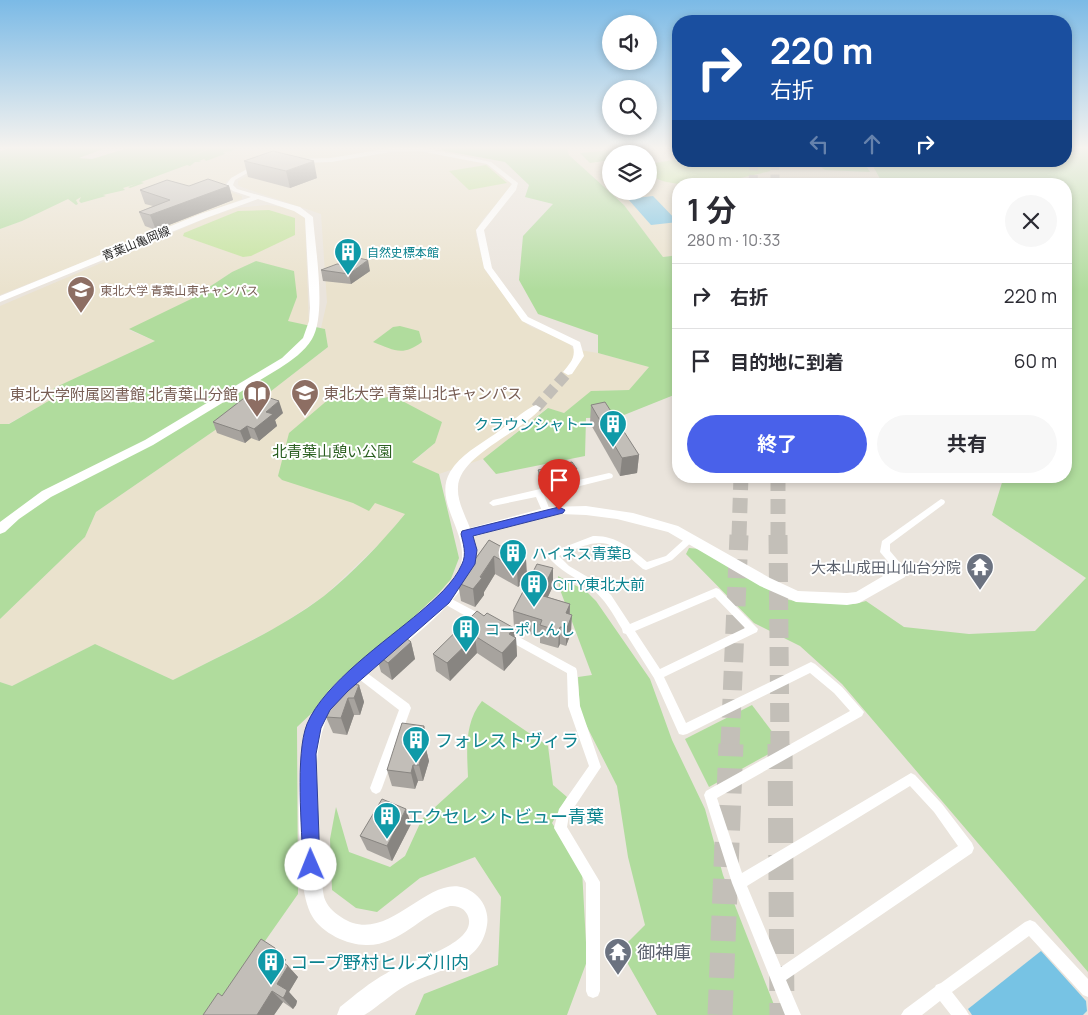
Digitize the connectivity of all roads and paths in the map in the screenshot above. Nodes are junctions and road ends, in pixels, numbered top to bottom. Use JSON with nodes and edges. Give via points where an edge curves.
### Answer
{"nodes":[{"id":1,"x":253,"y":195,"type":"edge"},
{"id":2,"x":509,"y":195,"type":"edge"},
{"id":3,"x":258,"y":197,"type":"junction"},
{"id":4,"x":0,"y":300,"type":"edge"},
{"id":5,"x":568,"y":372,"type":"tunnel mouth"},
{"id":6,"x":536,"y":408,"type":"tunnel mouth"},
{"id":7,"x":609,"y":476,"type":"dead end"},
{"id":8,"x":539,"y":493,"type":"junction"},
{"id":9,"x":941,"y":502,"type":"dead end"},
{"id":10,"x":493,"y":503,"type":"dead end"},
{"id":11,"x":547,"y":513,"type":"junction"},
{"id":12,"x":0,"y":529,"type":"edge"},
{"id":13,"x":466,"y":534,"type":"junction"},
{"id":14,"x":690,"y":539,"type":"junction"},
{"id":15,"x":900,"y":573,"type":"joint"},
{"id":16,"x":444,"y":599,"type":"junction"},
{"id":17,"x":494,"y":627,"type":"joint"},
{"id":18,"x":627,"y":630,"type":"junction"},
{"id":19,"x":359,"y":673,"type":"junction"},
{"id":20,"x":658,"y":675,"type":"junction"},
{"id":21,"x":376,"y":788,"type":"dead end"},
{"id":22,"x":739,"y":883,"type":"junction"},
{"id":23,"x":777,"y":978,"type":"junction"},
{"id":24,"x":942,"y":990,"type":"junction"},
{"id":25,"x":1088,"y":990,"type":"edge"},
{"id":26,"x":593,"y":991,"type":"dead end"},
{"id":27,"x":348,"y":1015,"type":"edge"},
{"id":28,"x":793,"y":1015,"type":"edge"},
{"id":29,"x":910,"y":1015,"type":"edge"},
{"id":30,"x":960,"y":1015,"type":"edge"}],
"edges":[{"from":1,"to":3,"type":"street"},
{"from":2,"to":5,"type":"street","via":[[480,230],[488,268],[526,319],[577,344],[580,358]]},
{"from":3,"to":4,"type":"street","name":"青葉山亀岡線","via":[[203,216]]},
{"from":3,"to":12,"type":"street","via":[[297,209],[309,217],[314,314],[311,333],[305,342],[282,362],[154,440],[32,503]]},
{"from":6,"to":13,"type":"street","via":[[526,420],[467,460],[455,474],[453,496]]},
{"from":7,"to":8,"type":"street"},
{"from":8,"to":10,"type":"street"},
{"from":8,"to":11,"type":"street"},
{"from":9,"to":15,"type":"street","via":[[886,543],[885,552],[902,571]]},
{"from":11,"to":13,"type":"street"},
{"from":11,"to":14,"type":"street","via":[[578,510],[658,523]]},
{"from":13,"to":16,"type":"street","via":[[469,564]]},
{"from":14,"to":15,"type":"street","via":[[796,596],[847,599],[859,596]]},
{"from":14,"to":18,"type":"street","via":[[669,558],[646,566],[620,544],[594,538],[552,555],[566,569],[604,594]]},
{"from":16,"to":17,"type":"street"},
{"from":16,"to":19,"type":"street"},
{"from":17,"to":26,"type":"street","via":[[572,671],[574,706],[595,768],[563,813],[560,828],[593,882]]},
{"from":18,"to":20,"type":"street"},
{"from":18,"to":20,"type":"street","via":[[716,592],[753,629]]},
{"from":19,"to":21,"type":"street","via":[[405,708]]},
{"from":19,"to":27,"type":"street","via":[[325,706],[313,726],[308,754],[312,883],[318,911],[345,931],[362,935],[380,934],[444,898],[454,896],[464,898],[475,907],[477,926],[473,938],[460,952],[401,977]]},
{"from":20,"to":22,"type":"street","via":[[683,730],[811,668],[858,712],[710,795]]},
{"from":22,"to":23,"type":"street"},
{"from":22,"to":23,"type":"street","via":[[911,779],[938,808],[967,848]]},
{"from":23,"to":28,"type":"street"},
{"from":24,"to":25,"type":"street","via":[[1030,927]]},
{"from":24,"to":29,"type":"street"},
{"from":24,"to":30,"type":"street"}]}
